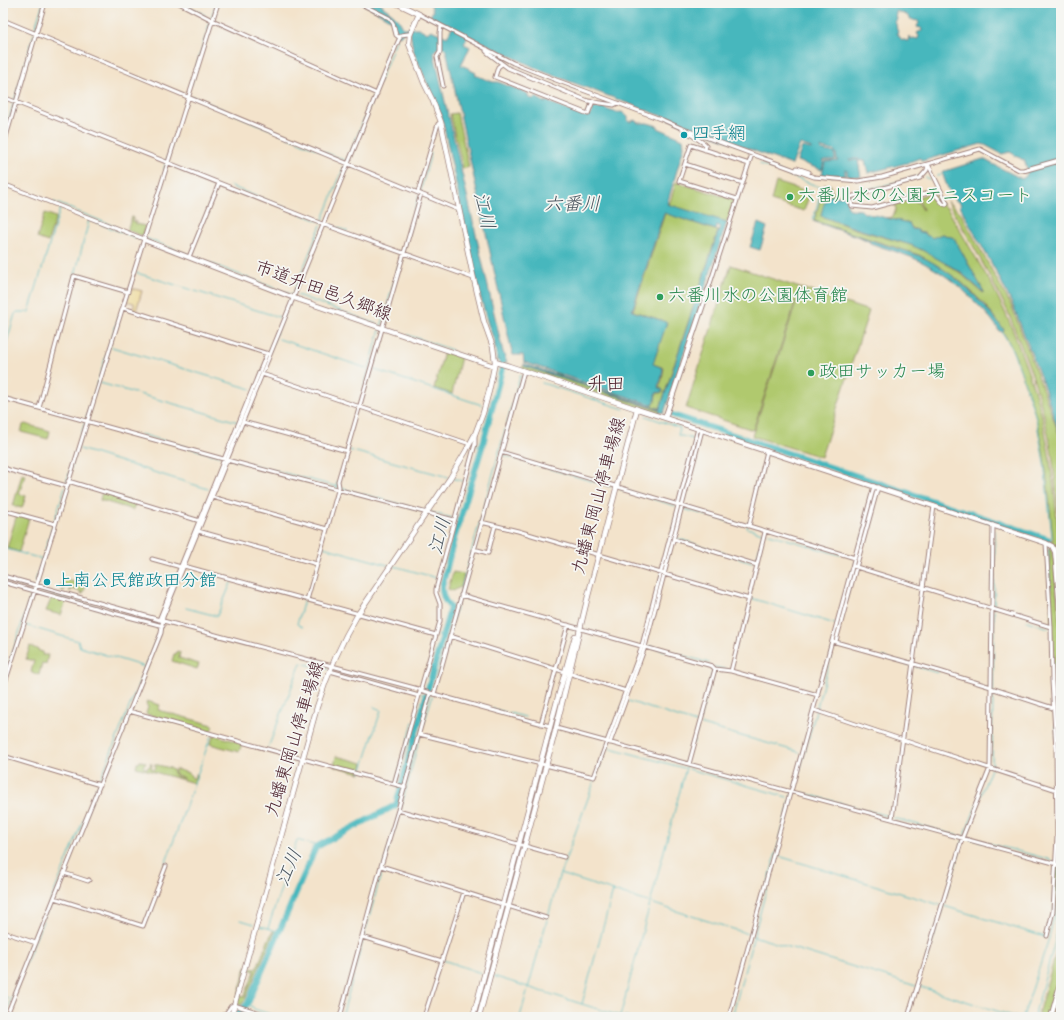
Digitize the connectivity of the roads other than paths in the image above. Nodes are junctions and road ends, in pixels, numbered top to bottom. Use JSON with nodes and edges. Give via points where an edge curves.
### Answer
{"nodes":[{"id":1,"x":45,"y":3,"type":"edge"},
{"id":2,"x":179,"y":3,"type":"edge"},
{"id":3,"x":218,"y":3,"type":"edge"},
{"id":4,"x":359,"y":3,"type":"edge"},
{"id":5,"x":396,"y":3,"type":"edge"},
{"id":6,"x":419,"y":14,"type":"junction"},
{"id":7,"x":212,"y":19,"type":"junction"},
{"id":8,"x":3,"y":20,"type":"edge"},
{"id":9,"x":441,"y":26,"type":"junction"},
{"id":10,"x":411,"y":32,"type":"junction"},
{"id":11,"x":35,"y":33,"type":"junction"},
{"id":12,"x":399,"y":37,"type":"junction"},
{"id":13,"x":487,"y":48,"type":"junction"},
{"id":14,"x":502,"y":64,"type":"junction"},
{"id":15,"x":443,"y":86,"type":"dead end"},
{"id":16,"x":375,"y":94,"type":"junction"},
{"id":17,"x":3,"y":97,"type":"edge"},
{"id":18,"x":188,"y":97,"type":"junction"},
{"id":19,"x":593,"y":101,"type":"junction"},
{"id":20,"x":15,"y":102,"type":"junction"},
{"id":21,"x":618,"y":103,"type":"junction"},
{"id":22,"x":441,"y":122,"type":"junction"},
{"id":23,"x":681,"y":128,"type":"junction"},
{"id":24,"x":3,"y":147,"type":"edge"},
{"id":25,"x":705,"y":150,"type":"junction"},
{"id":26,"x":752,"y":154,"type":"junction"},
{"id":27,"x":1061,"y":160,"type":"edge"},
{"id":28,"x":167,"y":162,"type":"junction"},
{"id":29,"x":347,"y":163,"type":"junction"},
{"id":30,"x":685,"y":164,"type":"junction"},
{"id":31,"x":749,"y":164,"type":"junction"},
{"id":32,"x":928,"y":164,"type":"junction"},
{"id":33,"x":1025,"y":170,"type":"joint"},
{"id":34,"x":796,"y":171,"type":"junction"},
{"id":35,"x":809,"y":172,"type":"dead end"},
{"id":36,"x":219,"y":183,"type":"junction"},
{"id":37,"x":742,"y":183,"type":"junction"},
{"id":38,"x":3,"y":184,"type":"edge"},
{"id":39,"x":420,"y":193,"type":"junction"},
{"id":40,"x":737,"y":199,"type":"junction"},
{"id":41,"x":460,"y":210,"type":"junction"},
{"id":42,"x":322,"y":223,"type":"junction"},
{"id":43,"x":144,"y":239,"type":"junction"},
{"id":44,"x":403,"y":253,"type":"junction"},
{"id":45,"x":190,"y":256,"type":"junction"},
{"id":46,"x":474,"y":278,"type":"junction"},
{"id":47,"x":708,"y":290,"type":"joint"},
{"id":48,"x":127,"y":292,"type":"junction"},
{"id":49,"x":292,"y":297,"type":"junction"},
{"id":50,"x":123,"y":308,"type":"junction"},
{"id":51,"x":381,"y":328,"type":"junction"},
{"id":52,"x":269,"y":354,"type":"junction"},
{"id":53,"x":495,"y":364,"type":"junction"},
{"id":54,"x":524,"y":371,"type":"junction"},
{"id":55,"x":262,"y":374,"type":"junction"},
{"id":56,"x":3,"y":398,"type":"edge"},
{"id":57,"x":358,"y":406,"type":"junction"},
{"id":58,"x":40,"y":408,"type":"junction"},
{"id":59,"x":637,"y":410,"type":"junction"},
{"id":60,"x":665,"y":418,"type":"junction"},
{"id":61,"x":86,"y":421,"type":"junction"},
{"id":62,"x":243,"y":422,"type":"junction"},
{"id":63,"x":700,"y":429,"type":"junction"},
{"id":64,"x":475,"y":434,"type":"junction"},
{"id":65,"x":470,"y":444,"type":"junction"},
{"id":66,"x":347,"y":450,"type":"junction"},
{"id":67,"x":767,"y":451,"type":"junction"},
{"id":68,"x":501,"y":452,"type":"junction"},
{"id":69,"x":225,"y":459,"type":"junction"},
{"id":70,"x":3,"y":467,"type":"edge"},
{"id":71,"x":68,"y":482,"type":"junction"},
{"id":72,"x":66,"y":486,"type":"junction"},
{"id":73,"x":876,"y":486,"type":"junction"},
{"id":74,"x":617,"y":487,"type":"junction"},
{"id":75,"x":337,"y":489,"type":"junction"},
{"id":76,"x":212,"y":497,"type":"junction"},
{"id":77,"x":680,"y":506,"type":"junction"},
{"id":78,"x":934,"y":506,"type":"junction"},
{"id":79,"x":3,"y":510,"type":"edge"},
{"id":80,"x":427,"y":512,"type":"junction"},
{"id":81,"x":454,"y":520,"type":"junction"},
{"id":82,"x":200,"y":521,"type":"junction"},
{"id":83,"x":481,"y":522,"type":"junction"},
{"id":84,"x":54,"y":524,"type":"junction"},
{"id":85,"x":993,"y":525,"type":"junction"},
{"id":86,"x":495,"y":526,"type":"junction"},
{"id":87,"x":748,"y":526,"type":"junction"},
{"id":88,"x":326,"y":528,"type":"junction"},
{"id":89,"x":198,"y":531,"type":"junction"},
{"id":90,"x":765,"y":532,"type":"junction"},
{"id":91,"x":674,"y":538,"type":"junction"},
{"id":92,"x":1046,"y":543,"type":"junction"},
{"id":93,"x":474,"y":549,"type":"junction"},
{"id":94,"x":599,"y":555,"type":"junction"},
{"id":95,"x":855,"y":558,"type":"junction"},
{"id":96,"x":152,"y":559,"type":"dead end"},
{"id":97,"x":316,"y":564,"type":"junction"},
{"id":98,"x":756,"y":564,"type":"junction"},
{"id":99,"x":854,"y":566,"type":"junction"},
{"id":100,"x":182,"y":567,"type":"junction"},
{"id":101,"x":662,"y":574,"type":"junction"},
{"id":102,"x":3,"y":576,"type":"edge"},
{"id":103,"x":3,"y":582,"type":"edge"},
{"id":104,"x":923,"y":588,"type":"junction"},
{"id":105,"x":35,"y":589,"type":"junction"},
{"id":106,"x":461,"y":594,"type":"junction"},
{"id":107,"x":307,"y":599,"type":"junction"},
{"id":108,"x":748,"y":599,"type":"junction"},
{"id":109,"x":993,"y":609,"type":"junction"},
{"id":110,"x":358,"y":614,"type":"junction"},
{"id":111,"x":159,"y":622,"type":"junction"},
{"id":112,"x":1061,"y":622,"type":"edge"},
{"id":113,"x":568,"y":625,"type":"junction"},
{"id":114,"x":1051,"y":627,"type":"junction"},
{"id":115,"x":579,"y":628,"type":"junction"},
{"id":116,"x":436,"y":635,"type":"junction"},
{"id":117,"x":450,"y":636,"type":"junction"},
{"id":118,"x":834,"y":641,"type":"junction"},
{"id":119,"x":643,"y":646,"type":"junction"},
{"id":120,"x":913,"y":665,"type":"junction"},
{"id":121,"x":330,"y":668,"type":"junction"},
{"id":122,"x":714,"y":668,"type":"junction"},
{"id":123,"x":556,"y":670,"type":"junction"},
{"id":124,"x":731,"y":672,"type":"junction"},
{"id":125,"x":567,"y":673,"type":"junction"},
{"id":126,"x":992,"y":687,"type":"junction"},
{"id":127,"x":3,"y":689,"type":"edge"},
{"id":128,"x":626,"y":691,"type":"junction"},
{"id":129,"x":421,"y":693,"type":"junction"},
{"id":130,"x":431,"y":693,"type":"junction"},
{"id":131,"x":818,"y":696,"type":"junction"},
{"id":132,"x":1054,"y":708,"type":"junction"},
{"id":133,"x":815,"y":710,"type":"junction"},
{"id":134,"x":129,"y":711,"type":"junction"},
{"id":135,"x":541,"y":724,"type":"junction"},
{"id":136,"x":550,"y":726,"type":"junction"},
{"id":137,"x":556,"y":728,"type":"junction"},
{"id":138,"x":421,"y":734,"type":"junction"},
{"id":139,"x":903,"y":739,"type":"junction"},
{"id":140,"x":609,"y":743,"type":"junction"},
{"id":141,"x":3,"y":756,"type":"edge"},
{"id":142,"x":302,"y":759,"type":"junction"},
{"id":143,"x":540,"y":763,"type":"junction"},
{"id":144,"x":688,"y":764,"type":"junction"},
{"id":145,"x":546,"y":765,"type":"junction"},
{"id":146,"x":991,"y":768,"type":"junction"},
{"id":147,"x":99,"y":784,"type":"junction"},
{"id":148,"x":395,"y":784,"type":"junction"},
{"id":149,"x":405,"y":787,"type":"junction"},
{"id":150,"x":1056,"y":790,"type":"junction"},
{"id":151,"x":791,"y":792,"type":"junction"},
{"id":152,"x":400,"y":811,"type":"junction"},
{"id":153,"x":892,"y":818,"type":"junction"},
{"id":154,"x":963,"y":838,"type":"junction"},
{"id":155,"x":521,"y":845,"type":"junction"},
{"id":156,"x":564,"y":857,"type":"dead end"},
{"id":157,"x":1057,"y":863,"type":"edge"},
{"id":158,"x":166,"y":866,"type":"dead end"},
{"id":159,"x":382,"y":867,"type":"junction"},
{"id":160,"x":64,"y":874,"type":"junction"},
{"id":161,"x":89,"y":880,"type":"dead end"},
{"id":162,"x":464,"y":893,"type":"junction"},
{"id":163,"x":54,"y":898,"type":"junction"},
{"id":164,"x":503,"y":904,"type":"junction"},
{"id":165,"x":508,"y":906,"type":"junction"},
{"id":166,"x":546,"y":918,"type":"dead end"},
{"id":167,"x":3,"y":932,"type":"edge"},
{"id":168,"x":1047,"y":936,"type":"dead end"},
{"id":169,"x":363,"y":937,"type":"junction"},
{"id":170,"x":35,"y":942,"type":"junction"},
{"id":171,"x":441,"y":961,"type":"junction"},
{"id":172,"x":1061,"y":981,"type":"edge"},
{"id":173,"x":233,"y":1007,"type":"junction"},
{"id":174,"x":6,"y":1017,"type":"edge"},
{"id":175,"x":220,"y":1017,"type":"edge"},
{"id":176,"x":230,"y":1017,"type":"edge"},
{"id":177,"x":273,"y":1017,"type":"edge"},
{"id":178,"x":340,"y":1017,"type":"edge"},
{"id":179,"x":424,"y":1017,"type":"edge"},
{"id":180,"x":473,"y":1017,"type":"edge"},
{"id":181,"x":478,"y":1017,"type":"edge"},
{"id":182,"x":729,"y":1017,"type":"edge"},
{"id":183,"x":908,"y":1017,"type":"edge"},
{"id":184,"x":1051,"y":1017,"type":"edge"}],
"edges":[{"from":1,"to":11,"type":"street"},
{"from":2,"to":7,"type":"street"},
{"from":3,"to":7,"type":"street"},
{"from":4,"to":12,"type":"street","via":[[389,18]]},
{"from":5,"to":6,"type":"main road"},
{"from":6,"to":9,"type":"street"},
{"from":6,"to":10,"type":"main road"},
{"from":7,"to":16,"type":"street"},
{"from":7,"to":18,"type":"street"},
{"from":8,"to":11,"type":"street"},
{"from":9,"to":13,"type":"street"},
{"from":9,"to":15,"type":"street","via":[[440,52],[437,57]]},
{"from":10,"to":12,"type":"street"},
{"from":10,"to":22,"type":"main road","name":"九蟠東岡山停車場線","via":[[411,49]]},
{"from":11,"to":18,"type":"street"},
{"from":11,"to":20,"type":"street"},
{"from":12,"to":16,"type":"street"},
{"from":13,"to":14,"type":"street","via":[[486,51]]},
{"from":13,"to":21,"type":"street","via":[[513,63]]},
{"from":14,"to":19,"type":"street"},
{"from":14,"to":19,"type":"street","via":[[498,67],[495,77],[588,114]]},
{"from":16,"to":29,"type":"street"},
{"from":17,"to":20,"type":"street"},
{"from":18,"to":28,"type":"street"},
{"from":18,"to":29,"type":"street"},
{"from":19,"to":21,"type":"street","via":[[614,105]]},
{"from":20,"to":24,"type":"street"},
{"from":20,"to":28,"type":"street"},
{"from":21,"to":23,"type":"street"},
{"from":22,"to":39,"type":"street","via":[[438,124]]},
{"from":22,"to":41,"type":"main road","name":"九蟠東岡山停車場線"},
{"from":23,"to":25,"type":"street","via":[[705,144]]},
{"from":23,"to":26,"type":"street"},
{"from":25,"to":30,"type":"street","via":[[691,145]]},
{"from":25,"to":31,"type":"street"},
{"from":26,"to":31,"type":"street"},
{"from":26,"to":34,"type":"street"},
{"from":27,"to":33,"type":"street"},
{"from":28,"to":36,"type":"street"},
{"from":28,"to":43,"type":"street"},
{"from":29,"to":39,"type":"street"},
{"from":29,"to":42,"type":"street"},
{"from":30,"to":37,"type":"street"},
{"from":30,"to":40,"type":"street","via":[[679,181]]},
{"from":31,"to":37,"type":"street"},
{"from":32,"to":32,"type":"street","via":[[927,170],[920,178],[850,197],[852,206],[872,208],[932,192],[946,204]]},
{"from":32,"to":33,"type":"street","via":[[980,149],[1019,170]]},
{"from":32,"to":34,"type":"street","via":[[858,181],[820,178]]},
{"from":34,"to":35,"type":"street","via":[[797,168]]},
{"from":36,"to":42,"type":"street"},
{"from":36,"to":45,"type":"street"},
{"from":37,"to":40,"type":"street"},
{"from":38,"to":43,"type":"street"},
{"from":39,"to":41,"type":"street"},
{"from":39,"to":44,"type":"street","via":[[410,236]]},
{"from":40,"to":47,"type":"street"},
{"from":41,"to":46,"type":"main road","name":"九蟠東岡山停車場線"},
{"from":42,"to":44,"type":"street"},
{"from":42,"to":49,"type":"street"},
{"from":43,"to":45,"type":"street","name":"市道升田邑久郷線"},
{"from":43,"to":48,"type":"street"},
{"from":44,"to":46,"type":"street"},
{"from":44,"to":51,"type":"street"},
{"from":45,"to":49,"type":"street","name":"市道升田邑久郷線"},
{"from":46,"to":53,"type":"main road","name":"九蟠東岡山停車場線","via":[[484,322],[493,347]]},
{"from":47,"to":60,"type":"street"},
{"from":48,"to":50,"type":"street"},
{"from":48,"to":58,"type":"street","via":[[74,277]]},
{"from":49,"to":51,"type":"street","name":"市道升田邑久郷線"},
{"from":49,"to":52,"type":"street"},
{"from":50,"to":52,"type":"street"},
{"from":50,"to":61,"type":"street"},
{"from":51,"to":53,"type":"street","name":"市道升田邑久郷線"},
{"from":51,"to":57,"type":"street"},
{"from":52,"to":55,"type":"street"},
{"from":52,"to":69,"type":"street"},
{"from":53,"to":54,"type":"main road","name":"九蟠東岡山停車場線"},
{"from":53,"to":64,"type":"main road","name":"九蟠東岡山停車場線"},
{"from":54,"to":59,"type":"main road","name":"九蟠東岡山停車場線"},
{"from":54,"to":68,"type":"street"},
{"from":55,"to":57,"type":"street"},
{"from":55,"to":62,"type":"street"},
{"from":56,"to":58,"type":"street"},
{"from":57,"to":65,"type":"street"},
{"from":57,"to":66,"type":"street"},
{"from":58,"to":61,"type":"street"},
{"from":59,"to":60,"type":"street"},
{"from":59,"to":74,"type":"main road","name":"九蟠東岡山停車場線"},
{"from":60,"to":63,"type":"street"},
{"from":61,"to":69,"type":"street"},
{"from":61,"to":71,"type":"street"},
{"from":62,"to":66,"type":"street"},
{"from":62,"to":69,"type":"street"},
{"from":63,"to":67,"type":"street"},
{"from":63,"to":77,"type":"street"},
{"from":64,"to":65,"type":"main road","name":"九蟠東岡山停車場線"},
{"from":64,"to":81,"type":"street","via":[[475,444]]},
{"from":65,"to":80,"type":"main road","name":"九蟠東岡山停車場線"},
{"from":66,"to":75,"type":"street"},
{"from":67,"to":73,"type":"street"},
{"from":67,"to":87,"type":"street"},
{"from":68,"to":74,"type":"street"},
{"from":68,"to":83,"type":"street"},
{"from":69,"to":75,"type":"street"},
{"from":69,"to":76,"type":"street"},
{"from":69,"to":82,"type":"street"},
{"from":70,"to":72,"type":"street"},
{"from":71,"to":72,"type":"street"},
{"from":71,"to":82,"type":"street"},
{"from":72,"to":84,"type":"street"},
{"from":73,"to":78,"type":"street"},
{"from":73,"to":95,"type":"street"},
{"from":73,"to":99,"type":"street"},
{"from":74,"to":77,"type":"street"},
{"from":74,"to":94,"type":"main road","name":"九蟠東岡山停車場線"},
{"from":75,"to":80,"type":"street"},
{"from":75,"to":88,"type":"street"},
{"from":76,"to":82,"type":"street"},
{"from":76,"to":88,"type":"street"},
{"from":77,"to":87,"type":"street"},
{"from":77,"to":91,"type":"street"},
{"from":77,"to":101,"type":"street"},
{"from":78,"to":85,"type":"street"},
{"from":78,"to":104,"type":"street"},
{"from":79,"to":84,"type":"street"},
{"from":80,"to":81,"type":"street"},
{"from":80,"to":110,"type":"main road","name":"九蟠東岡山停車場線"},
{"from":81,"to":116,"type":"street","via":[[436,589],[440,608]]},
{"from":82,"to":89,"type":"street"},
{"from":82,"to":100,"type":"street"},
{"from":83,"to":86,"type":"street"},
{"from":83,"to":93,"type":"street"},
{"from":84,"to":105,"type":"street"},
{"from":85,"to":92,"type":"street"},
{"from":85,"to":109,"type":"street"},
{"from":86,"to":93,"type":"street","via":[[488,553]]},
{"from":86,"to":94,"type":"street"},
{"from":87,"to":90,"type":"street"},
{"from":88,"to":97,"type":"street"},
{"from":89,"to":97,"type":"street"},
{"from":89,"to":100,"type":"street"},
{"from":90,"to":95,"type":"street"},
{"from":90,"to":98,"type":"street"},
{"from":91,"to":98,"type":"street"},
{"from":91,"to":101,"type":"street"},
{"from":92,"to":112,"type":"street","via":[[1052,546],[1055,552]]},
{"from":92,"to":114,"type":"street"},
{"from":93,"to":106,"type":"street"},
{"from":94,"to":101,"type":"street"},
{"from":94,"to":115,"type":"main road","name":"九蟠東岡山停車場線"},
{"from":95,"to":99,"type":"street"},
{"from":96,"to":100,"type":"street"},
{"from":97,"to":107,"type":"street"},
{"from":98,"to":108,"type":"street"},
{"from":99,"to":104,"type":"street"},
{"from":99,"to":118,"type":"street"},
{"from":100,"to":107,"type":"street"},
{"from":100,"to":111,"type":"street"},
{"from":101,"to":108,"type":"street"},
{"from":101,"to":119,"type":"street"},
{"from":102,"to":105,"type":"street"},
{"from":103,"to":105,"type":"street"},
{"from":104,"to":109,"type":"street"},
{"from":104,"to":120,"type":"street"},
{"from":105,"to":111,"type":"street"},
{"from":105,"to":111,"type":"street"},
{"from":105,"to":127,"type":"street"},
{"from":106,"to":113,"type":"street"},
{"from":106,"to":117,"type":"street"},
{"from":107,"to":110,"type":"street"},
{"from":108,"to":124,"type":"street"},
{"from":109,"to":114,"type":"street"},
{"from":109,"to":126,"type":"street"},
{"from":110,"to":116,"type":"street"},
{"from":110,"to":121,"type":"main road","name":"九蟠東岡山停車場線"},
{"from":111,"to":121,"type":"street"},
{"from":111,"to":134,"type":"street","via":[[161,633]]},
{"from":113,"to":115,"type":"street"},
{"from":113,"to":123,"type":"street"},
{"from":114,"to":132,"type":"street"},
{"from":115,"to":119,"type":"street"},
{"from":115,"to":125,"type":"main road","name":"九蟠東岡山停車場線"},
{"from":116,"to":129,"type":"street"},
{"from":117,"to":123,"type":"street"},
{"from":117,"to":130,"type":"street"},
{"from":118,"to":120,"type":"street"},
{"from":118,"to":131,"type":"street"},
{"from":119,"to":122,"type":"street"},
{"from":119,"to":128,"type":"street"},
{"from":119,"to":140,"type":"street"},
{"from":120,"to":126,"type":"street"},
{"from":120,"to":139,"type":"street"},
{"from":121,"to":129,"type":"street"},
{"from":121,"to":129,"type":"street"},
{"from":121,"to":142,"type":"main road","name":"九蟠東岡山停車場線"},
{"from":122,"to":124,"type":"street"},
{"from":122,"to":144,"type":"street"},
{"from":123,"to":125,"type":"street"},
{"from":123,"to":135,"type":"street"},
{"from":124,"to":131,"type":"street"},
{"from":125,"to":128,"type":"street"},
{"from":125,"to":136,"type":"main road","name":"九蟠東岡山停車場線"},
{"from":125,"to":137,"type":"main road","name":"九蟠東岡山停車場線"},
{"from":126,"to":132,"type":"street"},
{"from":126,"to":146,"type":"street"},
{"from":128,"to":140,"type":"street"},
{"from":129,"to":130,"type":"street"},
{"from":129,"to":148,"type":"street"},
{"from":130,"to":135,"type":"street"},
{"from":130,"to":138,"type":"street"},
{"from":131,"to":133,"type":"street"},
{"from":132,"to":150,"type":"street"},
{"from":133,"to":139,"type":"street"},
{"from":133,"to":151,"type":"street"},
{"from":134,"to":142,"type":"street"},
{"from":134,"to":147,"type":"street"},
{"from":135,"to":136,"type":"street"},
{"from":136,"to":137,"type":"street"},
{"from":136,"to":143,"type":"main road","name":"九蟠東岡山停車場線"},
{"from":137,"to":140,"type":"street"},
{"from":137,"to":145,"type":"main road","name":"九蟠東岡山停車場線"},
{"from":138,"to":143,"type":"street"},
{"from":138,"to":149,"type":"street"},
{"from":139,"to":146,"type":"street"},
{"from":139,"to":153,"type":"street"},
{"from":140,"to":144,"type":"street"},
{"from":140,"to":145,"type":"street","via":[[594,776]]},
{"from":141,"to":147,"type":"street"},
{"from":142,"to":148,"type":"street"},
{"from":142,"to":173,"type":"main road","name":"九蟠東岡山停車場線"},
{"from":143,"to":145,"type":"street"},
{"from":143,"to":155,"type":"main road","name":"九蟠東岡山停車場線"},
{"from":144,"to":151,"type":"street"},
{"from":145,"to":155,"type":"main road","name":"九蟠東岡山停車場線"},
{"from":146,"to":150,"type":"street"},
{"from":146,"to":154,"type":"street"},
{"from":147,"to":160,"type":"street"},
{"from":148,"to":149,"type":"street"},
{"from":149,"to":152,"type":"street"},
{"from":150,"to":157,"type":"street"},
{"from":151,"to":153,"type":"street"},
{"from":151,"to":182,"type":"street"},
{"from":152,"to":155,"type":"street"},
{"from":152,"to":159,"type":"street"},
{"from":153,"to":154,"type":"street"},
{"from":154,"to":157,"type":"street"},
{"from":154,"to":183,"type":"street"},
{"from":155,"to":156,"type":"street"},
{"from":155,"to":164,"type":"main road","name":"九蟠東岡山停車場線"},
{"from":155,"to":165,"type":"main road","name":"九蟠東岡山停車場線"},
{"from":157,"to":168,"type":"street","via":[[1053,911]]},
{"from":158,"to":163,"type":"street","via":[[144,926]]},
{"from":159,"to":162,"type":"street"},
{"from":159,"to":169,"type":"street"},
{"from":160,"to":161,"type":"street"},
{"from":160,"to":163,"type":"street"},
{"from":162,"to":164,"type":"street"},
{"from":162,"to":171,"type":"street"},
{"from":163,"to":170,"type":"street"},
{"from":164,"to":165,"type":"street"},
{"from":164,"to":180,"type":"main road","name":"九蟠東岡山停車場線"},
{"from":165,"to":166,"type":"street"},
{"from":165,"to":181,"type":"main road","name":"九蟠東岡山停車場線"},
{"from":167,"to":170,"type":"street"},
{"from":169,"to":171,"type":"street"},
{"from":169,"to":178,"type":"street"},
{"from":170,"to":174,"type":"street"},
{"from":171,"to":179,"type":"street"},
{"from":172,"to":184,"type":"street"},
{"from":173,"to":175,"type":"street","via":[[231,1006]]},
{"from":173,"to":176,"type":"main road","name":"九蟠東岡山停車場線"},
{"from":173,"to":177,"type":"street"}]}
